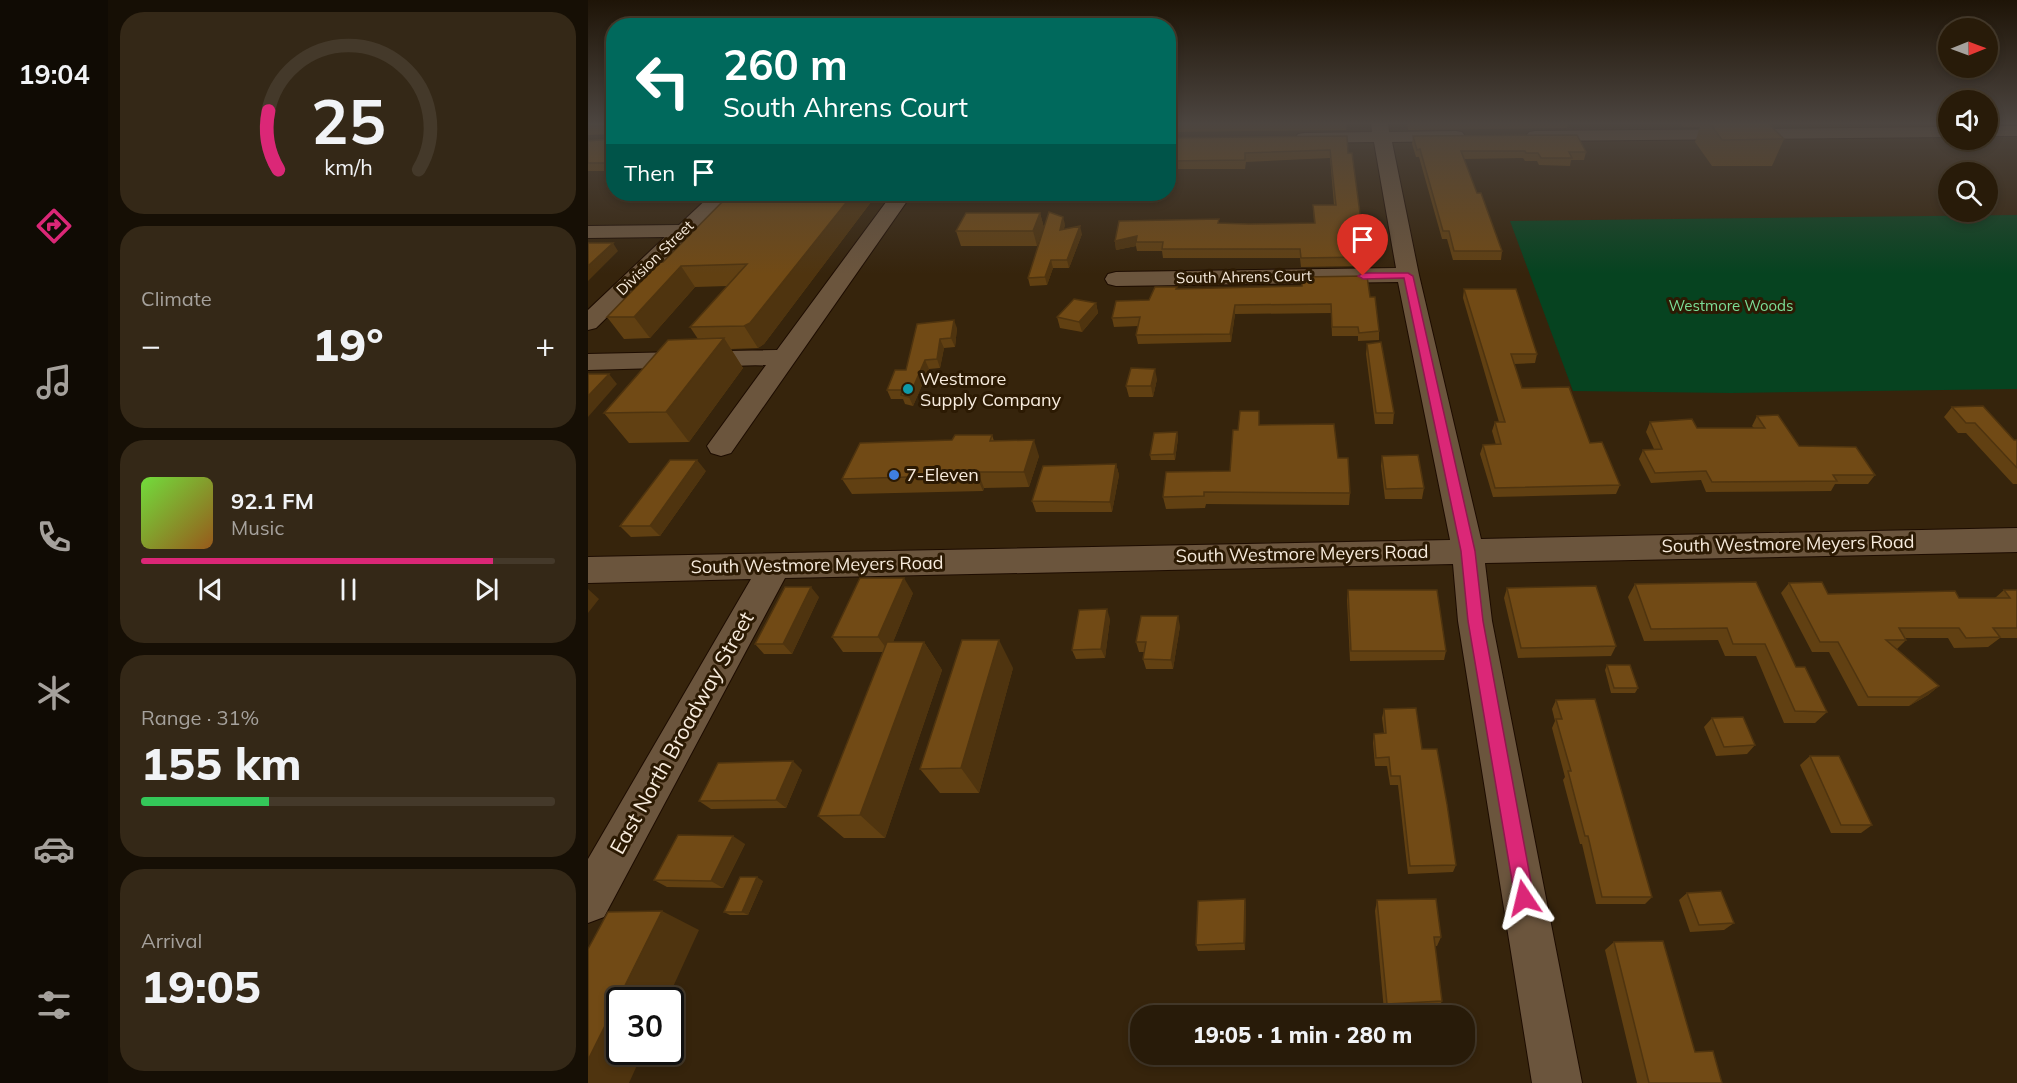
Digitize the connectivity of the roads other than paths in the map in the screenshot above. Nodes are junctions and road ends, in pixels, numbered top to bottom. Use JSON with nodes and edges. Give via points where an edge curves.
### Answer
{"nodes":[{"id":1,"x":1389,"y":173,"type":"edge"},
{"id":2,"x":716,"y":201,"type":"edge"},
{"id":3,"x":897,"y":201,"type":"edge"},
{"id":4,"x":684,"y":231,"type":"junction"},
{"id":5,"x":588,"y":232,"type":"edge"},
{"id":6,"x":1408,"y":276,"type":"junction"},
{"id":7,"x":1116,"y":279,"type":"dead end"},
{"id":8,"x":588,"y":323,"type":"edge"},
{"id":9,"x":784,"y":357,"type":"junction"},
{"id":10,"x":588,"y":362,"type":"edge"},
{"id":11,"x":721,"y":446,"type":"dead end"},
{"id":12,"x":2017,"y":540,"type":"edge"},
{"id":13,"x":1468,"y":551,"type":"junction"},
{"id":14,"x":776,"y":565,"type":"junction"},
{"id":15,"x":588,"y":570,"type":"edge"},
{"id":16,"x":588,"y":901,"type":"edge"},
{"id":17,"x":1557,"y":1083,"type":"edge"}],
"edges":[{"from":1,"to":6,"type":"street"},
{"from":2,"to":4,"type":"street","name":"Division Street"},
{"from":3,"to":9,"type":"street"},
{"from":4,"to":5,"type":"street"},
{"from":4,"to":8,"type":"street","name":"Division Street"},
{"from":6,"to":7,"type":"street","name":"South Ahrens Court"},
{"from":6,"to":13,"type":"street"},
{"from":9,"to":10,"type":"street"},
{"from":9,"to":11,"type":"street"},
{"from":12,"to":13,"type":"street","name":"South Westmore Meyers Road"},
{"from":13,"to":14,"type":"street","name":"South Westmore Meyers Road"},
{"from":13,"to":17,"type":"street","via":[[1475,621]]},
{"from":14,"to":15,"type":"street","name":"South Westmore Meyers Road"},
{"from":14,"to":16,"type":"street","name":"East North Broadway Street"}]}
